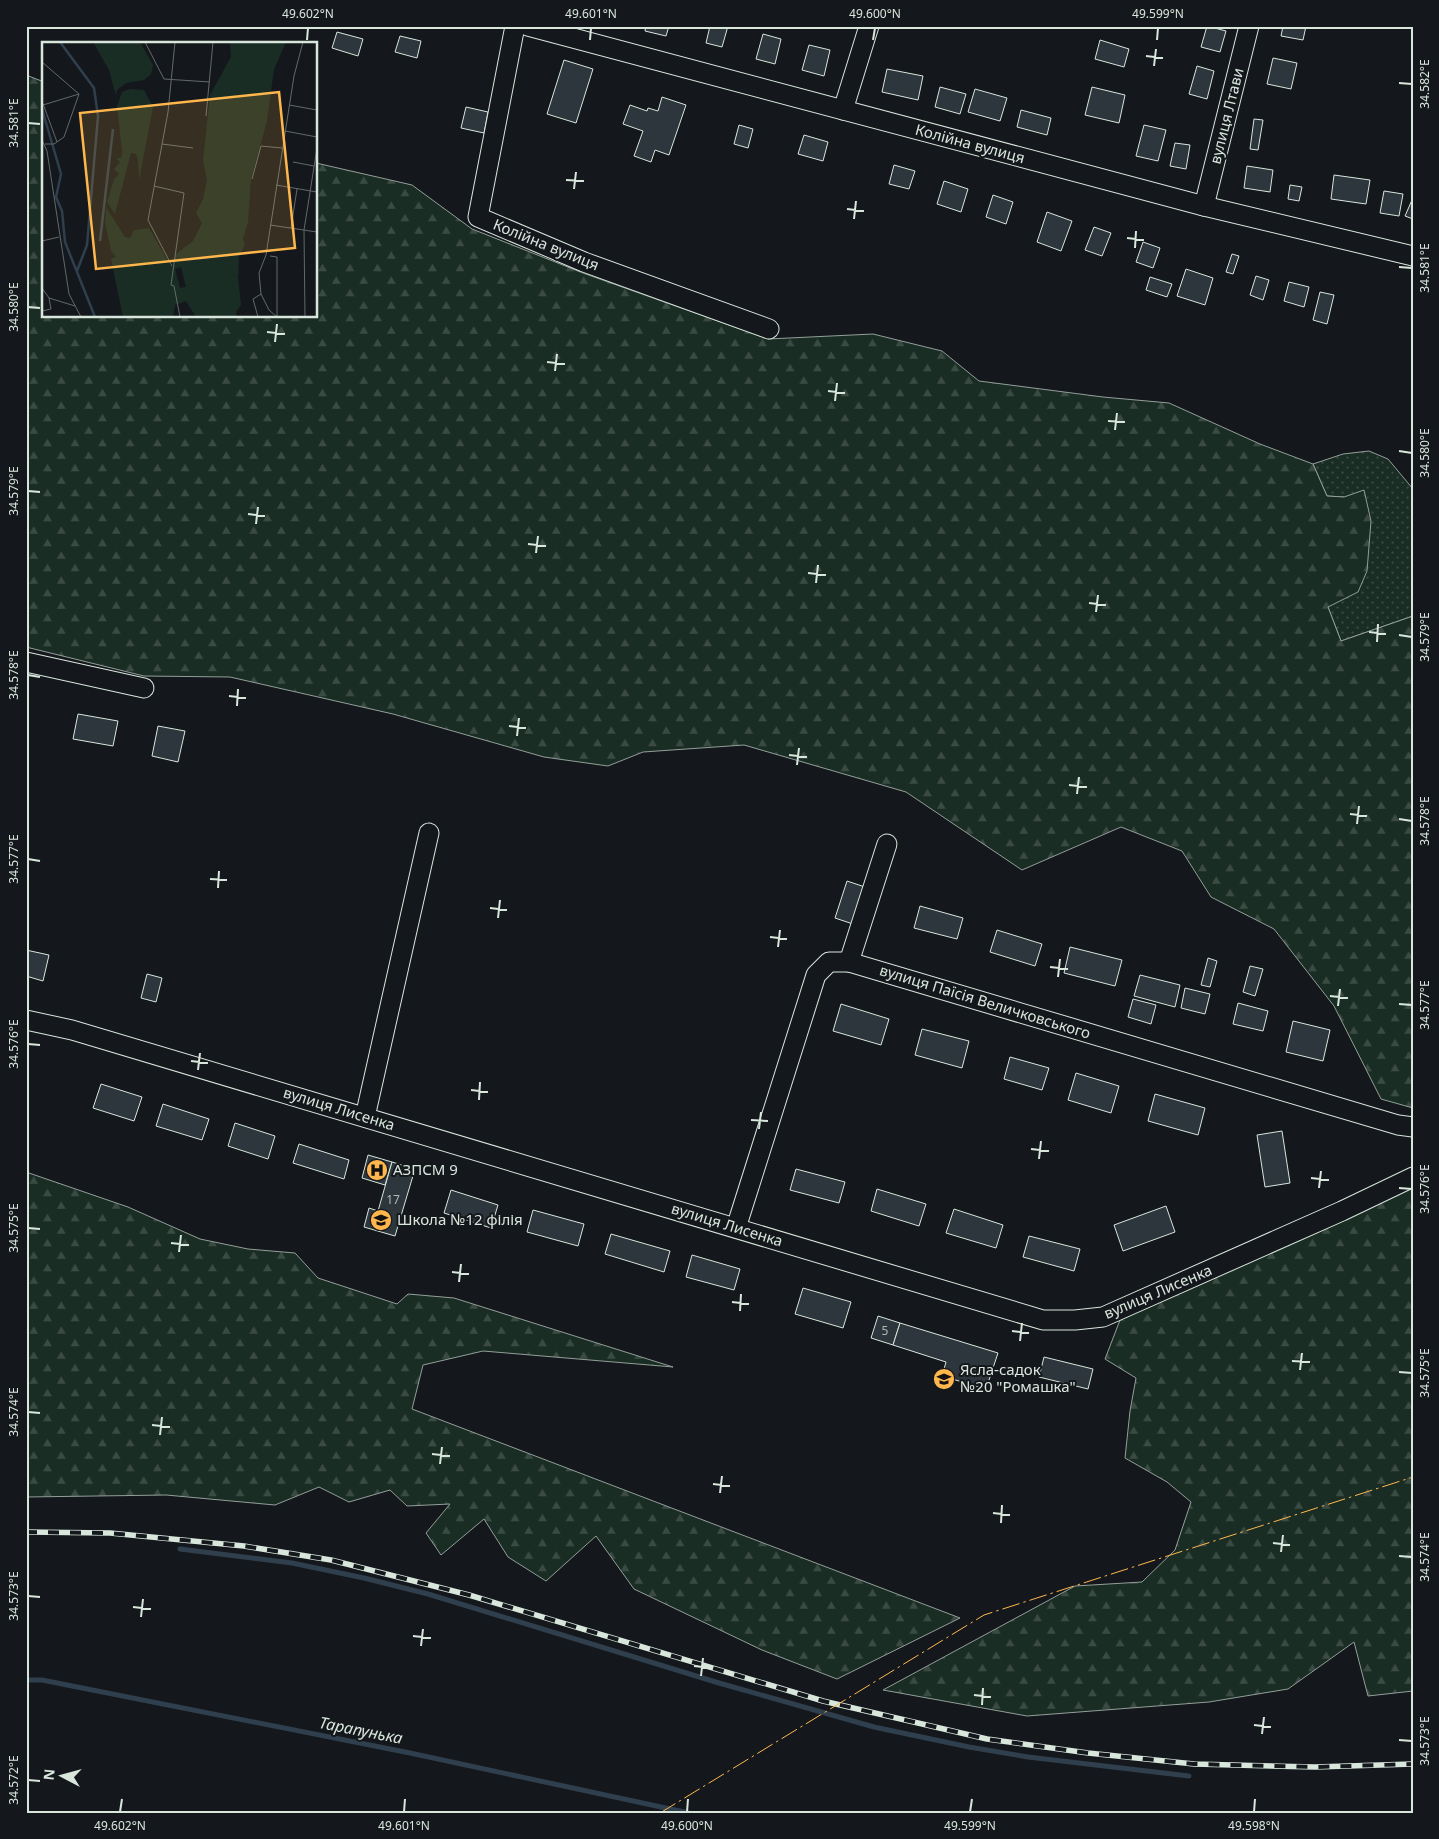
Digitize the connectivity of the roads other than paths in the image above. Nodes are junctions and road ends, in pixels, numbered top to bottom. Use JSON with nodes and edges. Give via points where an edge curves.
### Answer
{"nodes":[{"id":1,"x":515,"y":26,"type":"edge"},
{"id":2,"x":528,"y":26,"type":"edge"},
{"id":3,"x":868,"y":26,"type":"edge"},
{"id":4,"x":1249,"y":26,"type":"edge"},
{"id":5,"x":843,"y":110,"type":"junction"},
{"id":6,"x":1204,"y":206,"type":"junction"},
{"id":7,"x":1413,"y":256,"type":"edge"},
{"id":8,"x":769,"y":329,"type":"dead end"},
{"id":9,"x":26,"y":662,"type":"edge"},
{"id":10,"x":144,"y":688,"type":"dead end"},
{"id":11,"x":429,"y":834,"type":"dead end"},
{"id":12,"x":887,"y":844,"type":"dead end"},
{"id":13,"x":849,"y":962,"type":"junction"},
{"id":14,"x":26,"y":1020,"type":"edge"},
{"id":15,"x":364,"y":1117,"type":"junction"},
{"id":16,"x":1413,"y":1127,"type":"edge"},
{"id":17,"x":1413,"y":1177,"type":"edge"},
{"id":18,"x":736,"y":1228,"type":"junction"}],
"edges":[{"from":1,"to":8,"type":"street","name":"Колійна вулиця","via":[[478,217],[584,262]]},
{"from":2,"to":5,"type":"street","name":"Колійна вулиця"},
{"from":3,"to":5,"type":"street"},
{"from":4,"to":6,"type":"street","name":"вулиця Лтави"},
{"from":5,"to":6,"type":"street","name":"Колійна вулиця"},
{"from":6,"to":7,"type":"street","name":"Колійна вулиця"},
{"from":9,"to":10,"type":"street"},
{"from":11,"to":15,"type":"street"},
{"from":12,"to":13,"type":"street"},
{"from":13,"to":16,"type":"street","name":"вулиця Паїсія Величковського"},
{"from":13,"to":18,"type":"street","name":"вулиця Паїсія Величковського","via":[[829,962],[816,974]]},
{"from":14,"to":15,"type":"street","name":"вулиця Лисенка","via":[[72,1030]]},
{"from":15,"to":18,"type":"street","name":"вулиця Лисенка"},
{"from":17,"to":18,"type":"street","name":"вулиця Лисенка","via":[[1103,1317],[1075,1320],[1043,1320]]}]}
